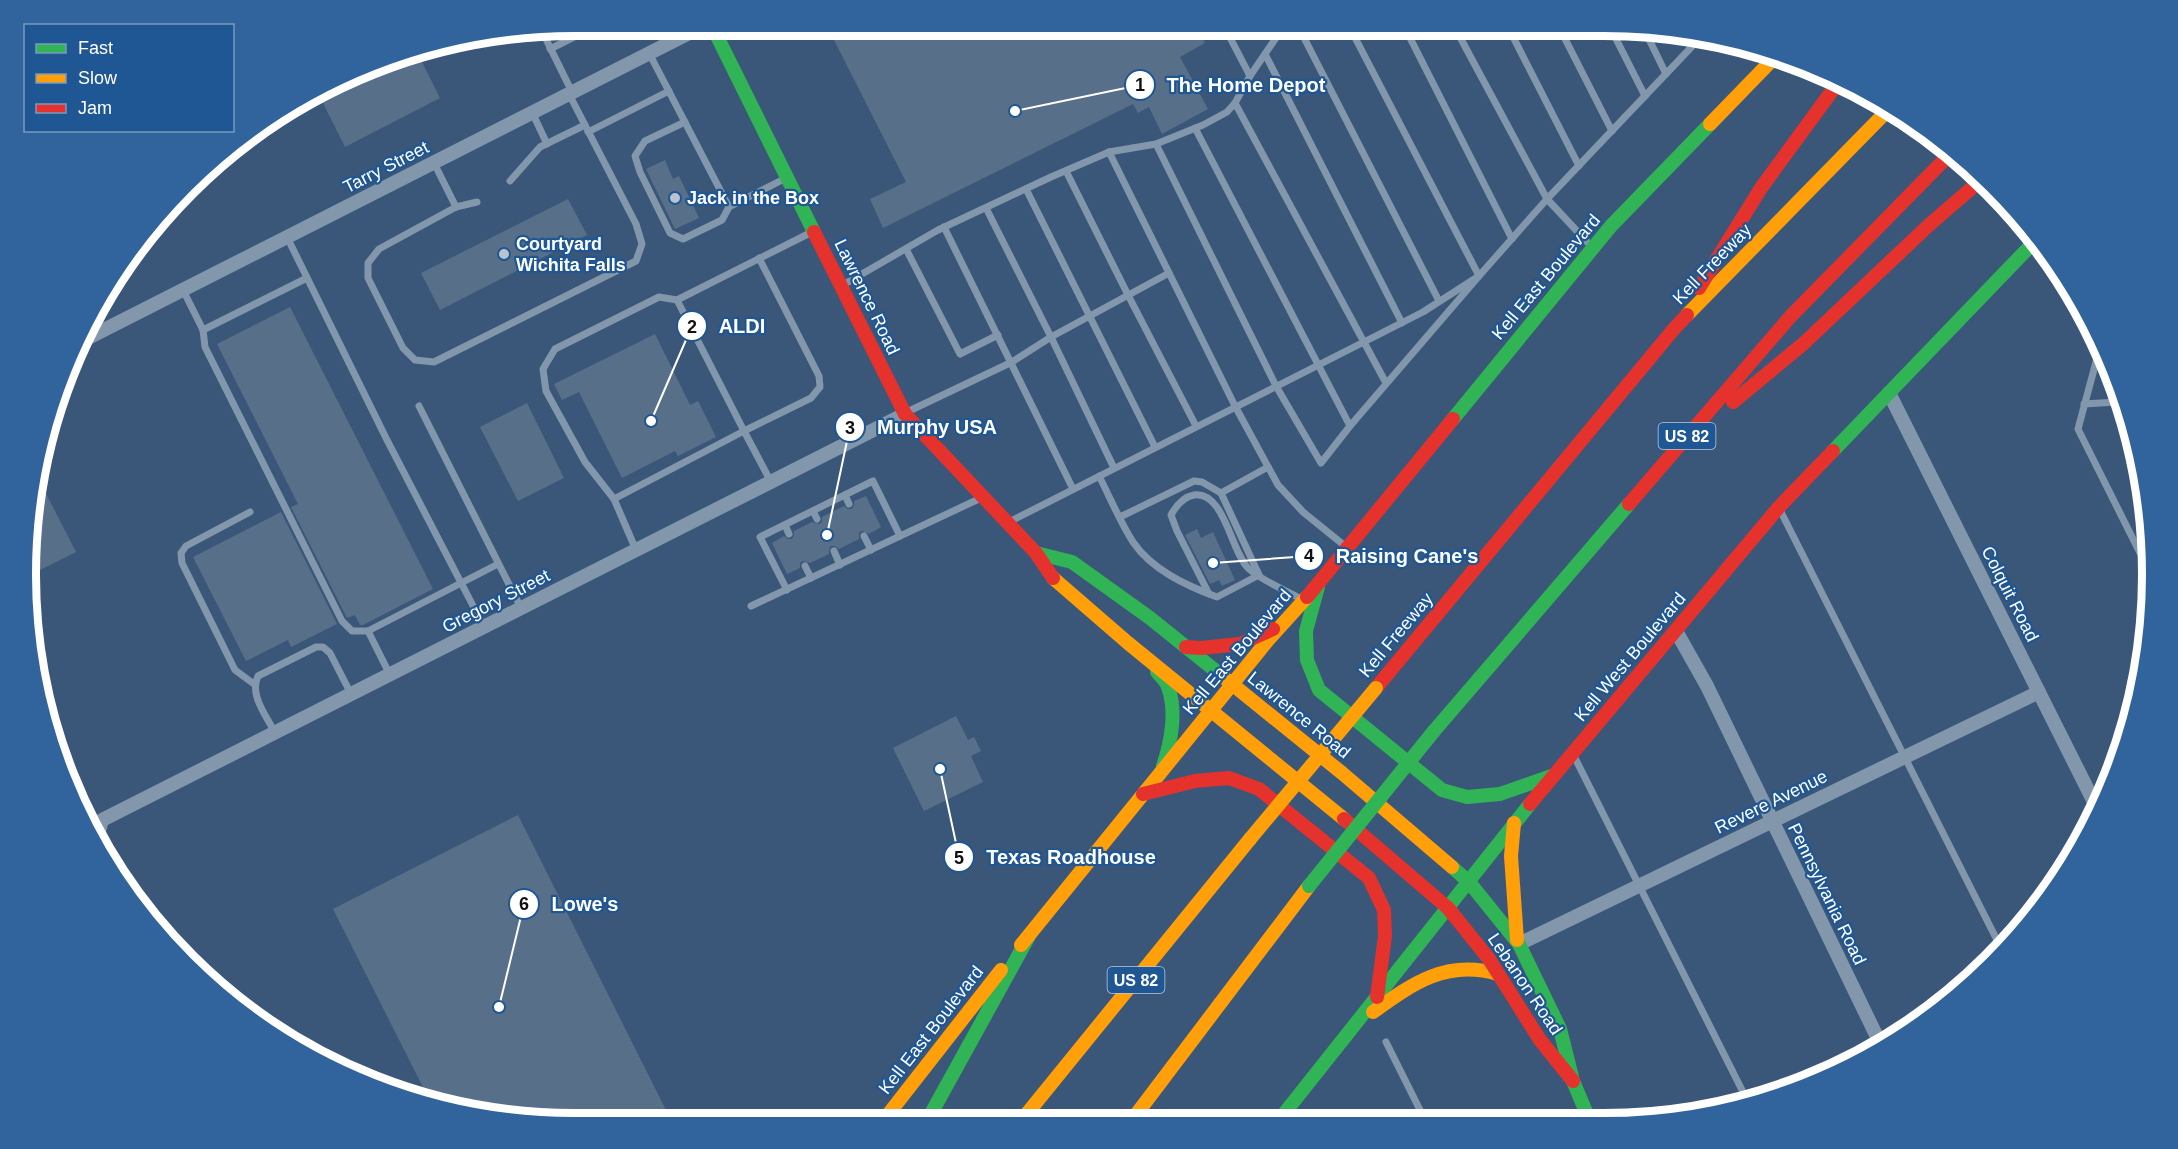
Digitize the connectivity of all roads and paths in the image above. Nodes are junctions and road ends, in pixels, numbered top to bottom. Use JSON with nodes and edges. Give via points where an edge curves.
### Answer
{"nodes":[{"id":1,"x":576,"y":36,"type":"edge"},
{"id":2,"x":683,"y":36,"type":"edge"},
{"id":3,"x":717,"y":36,"type":"edge"},
{"id":4,"x":1229,"y":36,"type":"edge"},
{"id":5,"x":1277,"y":36,"type":"edge"},
{"id":6,"x":1303,"y":36,"type":"edge"},
{"id":7,"x":1355,"y":36,"type":"edge"},
{"id":8,"x":1409,"y":36,"type":"edge"},
{"id":9,"x":1459,"y":36,"type":"edge"},
{"id":10,"x":1513,"y":36,"type":"edge"},
{"id":11,"x":1564,"y":36,"type":"edge"},
{"id":12,"x":1615,"y":36,"type":"edge"},
{"id":13,"x":545,"y":37,"type":"edge"},
{"id":14,"x":1648,"y":38,"type":"edge"},
{"id":15,"x":1694,"y":44,"type":"edge"},
{"id":16,"x":550,"y":49,"type":"junction"},
{"id":17,"x":649,"y":53,"type":"junction"},
{"id":18,"x":1265,"y":54,"type":"junction"},
{"id":19,"x":1770,"y":63,"type":"edge"},
{"id":20,"x":1666,"y":74,"type":"junction"},
{"id":21,"x":1250,"y":76,"type":"junction"},
{"id":22,"x":1834,"y":88,"type":"edge"},
{"id":23,"x":669,"y":91,"type":"junction"},
{"id":24,"x":570,"y":93,"type":"junction"},
{"id":25,"x":1645,"y":96,"type":"junction"},
{"id":26,"x":1235,"y":103,"type":"junction"},
{"id":27,"x":532,"y":112,"type":"junction"},
{"id":28,"x":1883,"y":115,"type":"edge"},
{"id":29,"x":685,"y":122,"type":"junction"},
{"id":30,"x":587,"y":128,"type":"junction"},
{"id":31,"x":1195,"y":128,"type":"junction"},
{"id":32,"x":1612,"y":131,"type":"junction"},
{"id":33,"x":547,"y":144,"type":"junction"},
{"id":34,"x":1156,"y":144,"type":"junction"},
{"id":35,"x":1109,"y":152,"type":"junction"},
{"id":36,"x":1945,"y":159,"type":"edge"},
{"id":37,"x":434,"y":162,"type":"junction"},
{"id":38,"x":1579,"y":166,"type":"junction"},
{"id":39,"x":1066,"y":171,"type":"junction"},
{"id":40,"x":788,"y":178,"type":"junction"},
{"id":41,"x":510,"y":181,"type":"dead end"},
{"id":42,"x":1975,"y":185,"type":"edge"},
{"id":43,"x":1026,"y":189,"type":"junction"},
{"id":44,"x":1548,"y":199,"type":"junction"},
{"id":45,"x":477,"y":202,"type":"dead end"},
{"id":46,"x":456,"y":207,"type":"junction"},
{"id":47,"x":729,"y":207,"type":"junction"},
{"id":48,"x":986,"y":208,"type":"junction"},
{"id":49,"x":944,"y":227,"type":"junction"},
{"id":50,"x":814,"y":231,"type":"junction"},
{"id":51,"x":287,"y":237,"type":"junction"},
{"id":52,"x":1512,"y":239,"type":"junction"},
{"id":53,"x":1593,"y":247,"type":"junction"},
{"id":54,"x":2032,"y":248,"type":"edge"},
{"id":55,"x":906,"y":249,"type":"junction"},
{"id":56,"x":759,"y":258,"type":"junction"},
{"id":57,"x":1169,"y":273,"type":"junction"},
{"id":58,"x":1479,"y":276,"type":"junction"},
{"id":59,"x":307,"y":278,"type":"junction"},
{"id":60,"x":841,"y":286,"type":"junction"},
{"id":61,"x":183,"y":290,"type":"junction"},
{"id":62,"x":1128,"y":295,"type":"junction"},
{"id":63,"x":677,"y":300,"type":"junction"},
{"id":64,"x":1439,"y":302,"type":"junction"},
{"id":65,"x":1089,"y":316,"type":"junction"},
{"id":66,"x":1402,"y":322,"type":"junction"},
{"id":67,"x":203,"y":330,"type":"junction"},
{"id":68,"x":1672,"y":330,"type":"junction"},
{"id":69,"x":998,"y":335,"type":"junction"},
{"id":70,"x":92,"y":336,"type":"edge"},
{"id":71,"x":1052,"y":337,"type":"junction"},
{"id":72,"x":1364,"y":341,"type":"junction"},
{"id":73,"x":2097,"y":359,"type":"edge"},
{"id":74,"x":1012,"y":362,"type":"junction"},
{"id":75,"x":1319,"y":364,"type":"junction"},
{"id":76,"x":1386,"y":383,"type":"junction"},
{"id":77,"x":1276,"y":386,"type":"junction"},
{"id":78,"x":1889,"y":393,"type":"junction"},
{"id":79,"x":2113,"y":402,"type":"edge"},
{"id":80,"x":2084,"y":404,"type":"junction"},
{"id":81,"x":419,"y":406,"type":"dead end"},
{"id":82,"x":1235,"y":406,"type":"junction"},
{"id":83,"x":905,"y":414,"type":"junction"},
{"id":84,"x":1196,"y":426,"type":"junction"},
{"id":85,"x":1350,"y":426,"type":"junction"},
{"id":86,"x":744,"y":431,"type":"junction"},
{"id":87,"x":1155,"y":447,"type":"junction"},
{"id":88,"x":1677,"y":448,"type":"junction"},
{"id":89,"x":1268,"y":467,"type":"junction"},
{"id":90,"x":1114,"y":468,"type":"junction"},
{"id":91,"x":1099,"y":476,"type":"junction"},
{"id":92,"x":771,"y":482,"type":"junction"},
{"id":93,"x":1073,"y":489,"type":"junction"},
{"id":94,"x":1221,"y":493,"type":"junction"},
{"id":95,"x":845,"y":495,"type":"junction"},
{"id":96,"x":983,"y":497,"type":"junction"},
{"id":97,"x":614,"y":499,"type":"junction"},
{"id":98,"x":849,"y":504,"type":"dead end"},
{"id":99,"x":1779,"y":507,"type":"junction"},
{"id":100,"x":813,"y":511,"type":"junction"},
{"id":101,"x":250,"y":512,"type":"dead end"},
{"id":102,"x":1120,"y":517,"type":"junction"},
{"id":103,"x":817,"y":519,"type":"dead end"},
{"id":104,"x":1007,"y":523,"type":"junction"},
{"id":105,"x":784,"y":525,"type":"junction"},
{"id":106,"x":789,"y":534,"type":"dead end"},
{"id":107,"x":864,"y":536,"type":"dead end"},
{"id":108,"x":900,"y":536,"type":"junction"},
{"id":109,"x":1347,"y":547,"type":"junction"},
{"id":110,"x":636,"y":550,"type":"junction"},
{"id":111,"x":871,"y":550,"type":"junction"},
{"id":112,"x":834,"y":551,"type":"dead end"},
{"id":113,"x":1036,"y":553,"type":"junction"},
{"id":114,"x":2141,"y":556,"type":"edge"},
{"id":115,"x":498,"y":564,"type":"junction"},
{"id":116,"x":840,"y":565,"type":"junction"},
{"id":117,"x":805,"y":566,"type":"dead end"},
{"id":118,"x":1259,"y":575,"type":"junction"},
{"id":119,"x":811,"y":578,"type":"junction"},
{"id":120,"x":461,"y":582,"type":"junction"},
{"id":121,"x":1319,"y":582,"type":"junction"},
{"id":122,"x":787,"y":590,"type":"junction"},
{"id":123,"x":1209,"y":594,"type":"junction"},
{"id":124,"x":1304,"y":600,"type":"junction"},
{"id":125,"x":751,"y":606,"type":"dead end"},
{"id":126,"x":521,"y":608,"type":"junction"},
{"id":127,"x":1280,"y":626,"type":"junction"},
{"id":128,"x":484,"y":627,"type":"junction"},
{"id":129,"x":368,"y":631,"type":"junction"},
{"id":130,"x":1676,"y":631,"type":"junction"},
{"id":131,"x":1186,"y":647,"type":"junction"},
{"id":132,"x":1146,"y":658,"type":"junction"},
{"id":133,"x":390,"y":675,"type":"junction"},
{"id":134,"x":254,"y":684,"type":"junction"},
{"id":135,"x":1232,"y":684,"type":"junction"},
{"id":136,"x":2039,"y":692,"type":"junction"},
{"id":137,"x":351,"y":694,"type":"junction"},
{"id":138,"x":1211,"y":710,"type":"junction"},
{"id":139,"x":275,"y":733,"type":"junction"},
{"id":140,"x":1572,"y":754,"type":"junction"},
{"id":141,"x":1905,"y":757,"type":"junction"},
{"id":142,"x":1161,"y":772,"type":"junction"},
{"id":143,"x":1556,"y":774,"type":"junction"},
{"id":144,"x":1143,"y":794,"type":"junction"},
{"id":145,"x":2093,"y":799,"type":"edge"},
{"id":146,"x":1772,"y":821,"type":"junction"},
{"id":147,"x":1514,"y":823,"type":"junction"},
{"id":148,"x":100,"y":828,"type":"edge"},
{"id":149,"x":1469,"y":882,"type":"junction"},
{"id":150,"x":1639,"y":886,"type":"junction"},
{"id":151,"x":1448,"y":908,"type":"junction"},
{"id":152,"x":1029,"y":936,"type":"junction"},
{"id":153,"x":1997,"y":941,"type":"edge"},
{"id":154,"x":1518,"y":942,"type":"junction"},
{"id":155,"x":1498,"y":974,"type":"junction"},
{"id":156,"x":1377,"y":997,"type":"junction"},
{"id":157,"x":1356,"y":1024,"type":"junction"},
{"id":158,"x":1877,"y":1038,"type":"edge"},
{"id":159,"x":1386,"y":1042,"type":"dead end"},
{"id":160,"x":1573,"y":1081,"type":"junction"},
{"id":161,"x":1744,"y":1095,"type":"edge"},
{"id":162,"x":889,"y":1113,"type":"edge"},
{"id":163,"x":931,"y":1113,"type":"edge"},
{"id":164,"x":1027,"y":1113,"type":"edge"},
{"id":165,"x":1137,"y":1113,"type":"edge"},
{"id":166,"x":1285,"y":1113,"type":"edge"},
{"id":167,"x":1422,"y":1113,"type":"edge"},
{"id":168,"x":1586,"y":1113,"type":"edge"}],
"edges":[{"from":1,"to":16,"type":"lane"},
{"from":2,"to":17,"type":"street","name":"Tarry Street"},
{"from":3,"to":40,"type":"main road","name":"Lawrence Road"},
{"from":4,"to":21,"type":"lane"},
{"from":5,"to":18,"type":"lane"},
{"from":6,"to":64,"type":"lane"},
{"from":7,"to":58,"type":"lane"},
{"from":8,"to":52,"type":"lane"},
{"from":9,"to":44,"type":"lane"},
{"from":10,"to":38,"type":"lane"},
{"from":11,"to":32,"type":"lane"},
{"from":12,"to":25,"type":"lane"},
{"from":13,"to":16,"type":"lane"},
{"from":14,"to":20,"type":"lane"},
{"from":15,"to":20,"type":"lane"},
{"from":16,"to":24,"type":"lane"},
{"from":17,"to":23,"type":"lane"},
{"from":17,"to":24,"type":"street","name":"Tarry Street"},
{"from":18,"to":21,"type":"lane"},
{"from":18,"to":66,"type":"lane"},
{"from":19,"to":53,"type":"main road","name":"Kell East Boulevard"},
{"from":20,"to":25,"type":"lane"},
{"from":21,"to":26,"type":"lane"},
{"from":22,"to":68,"type":"main road","via":[[1761,188]]},
{"from":23,"to":29,"type":"lane"},
{"from":23,"to":30,"type":"lane"},
{"from":24,"to":27,"type":"street","name":"Tarry Street"},
{"from":24,"to":30,"type":"lane"},
{"from":25,"to":32,"type":"lane"},
{"from":26,"to":31,"type":"lane","via":[[1227,112]]},
{"from":26,"to":72,"type":"lane"},
{"from":27,"to":33,"type":"lane"},
{"from":27,"to":37,"type":"street","name":"Tarry Street"},
{"from":28,"to":68,"type":"main road","name":"Kell Freeway","number":"US 82"},
{"from":29,"to":47,"type":"lane"},
{"from":29,"to":47,"type":"lane","via":[[645,141],[635,156],[670,233],[683,239],[722,220]]},
{"from":30,"to":33,"type":"lane"},
{"from":30,"to":46,"type":"lane","via":[[636,224],[642,244],[636,261],[434,362],[415,360],[403,348],[368,278],[368,263],[379,249]]},
{"from":31,"to":34,"type":"lane"},
{"from":31,"to":75,"type":"lane"},
{"from":32,"to":38,"type":"lane"},
{"from":33,"to":41,"type":"lane"},
{"from":34,"to":35,"type":"lane"},
{"from":34,"to":77,"type":"lane"},
{"from":35,"to":39,"type":"lane"},
{"from":35,"to":57,"type":"lane"},
{"from":36,"to":88,"type":"main road","number":"US 82","via":[[1790,317]]},
{"from":37,"to":46,"type":"lane"},
{"from":37,"to":51,"type":"street","name":"Tarry Street"},
{"from":38,"to":44,"type":"lane"},
{"from":39,"to":43,"type":"lane"},
{"from":39,"to":62,"type":"lane"},
{"from":40,"to":47,"type":"lane"},
{"from":40,"to":50,"type":"main road","name":"Lawrence Road"},
{"from":42,"to":88,"type":"main road","via":[[1803,344]]},
{"from":43,"to":48,"type":"lane"},
{"from":43,"to":65,"type":"lane"},
{"from":44,"to":52,"type":"lane"},
{"from":44,"to":53,"type":"lane"},
{"from":45,"to":46,"type":"lane"},
{"from":48,"to":49,"type":"lane"},
{"from":48,"to":71,"type":"lane"},
{"from":49,"to":55,"type":"lane"},
{"from":49,"to":69,"type":"lane"},
{"from":50,"to":56,"type":"lane"},
{"from":50,"to":60,"type":"main road","name":"Lawrence Road"},
{"from":51,"to":59,"type":"lane"},
{"from":51,"to":61,"type":"street","name":"Tarry Street"},
{"from":52,"to":58,"type":"lane"},
{"from":53,"to":109,"type":"main road","name":"Kell East Boulevard"},
{"from":54,"to":78,"type":"main road","name":"Kell West Boulevard"},
{"from":55,"to":60,"type":"lane"},
{"from":55,"to":69,"type":"lane","via":[[960,354]]},
{"from":56,"to":63,"type":"lane"},
{"from":56,"to":86,"type":"lane","via":[[819,376],[820,387],[811,398]]},
{"from":57,"to":62,"type":"lane"},
{"from":57,"to":82,"type":"lane"},
{"from":58,"to":64,"type":"lane"},
{"from":58,"to":76,"type":"lane"},
{"from":59,"to":67,"type":"lane"},
{"from":59,"to":120,"type":"lane"},
{"from":60,"to":83,"type":"main road","name":"Lawrence Road"},
{"from":61,"to":67,"type":"lane"},
{"from":61,"to":70,"type":"street","name":"Tarry Street"},
{"from":62,"to":65,"type":"lane"},
{"from":62,"to":84,"type":"lane"},
{"from":63,"to":86,"type":"lane"},
{"from":63,"to":97,"type":"lane","via":[[659,297],[555,349],[543,369],[546,392],[585,462]]},
{"from":64,"to":66,"type":"lane"},
{"from":65,"to":71,"type":"lane"},
{"from":65,"to":87,"type":"lane"},
{"from":66,"to":72,"type":"lane"},
{"from":67,"to":129,"type":"lane","via":[[205,347],[342,621],[352,631]]},
{"from":68,"to":164,"type":"main road","name":"Kell Freeway","number":"US 82","bridge":true},
{"from":69,"to":74,"type":"lane"},
{"from":71,"to":74,"type":"lane"},
{"from":71,"to":90,"type":"lane"},
{"from":72,"to":75,"type":"lane"},
{"from":72,"to":76,"type":"lane"},
{"from":73,"to":80,"type":"lane"},
{"from":74,"to":83,"type":"lane"},
{"from":74,"to":93,"type":"lane"},
{"from":75,"to":77,"type":"lane"},
{"from":75,"to":85,"type":"lane"},
{"from":76,"to":85,"type":"lane"},
{"from":77,"to":82,"type":"lane"},
{"from":77,"to":85,"type":"lane","via":[[1321,463]]},
{"from":78,"to":99,"type":"main road","name":"Kell West Boulevard"},
{"from":78,"to":136,"type":"street","name":"Colquit Road"},
{"from":79,"to":80,"type":"lane"},
{"from":80,"to":114,"type":"lane","via":[[2078,429]]},
{"from":81,"to":115,"type":"lane"},
{"from":82,"to":84,"type":"lane"},
{"from":82,"to":89,"type":"lane"},
{"from":83,"to":92,"type":"street","name":"Gregory Street"},
{"from":83,"to":96,"type":"main road","name":"Lawrence Road"},
{"from":84,"to":87,"type":"lane"},
{"from":86,"to":92,"type":"lane"},
{"from":86,"to":97,"type":"lane"},
{"from":87,"to":90,"type":"lane"},
{"from":88,"to":165,"type":"main road","number":"US 82","bridge":true,"via":[[1434,730],[1309,886]]},
{"from":89,"to":94,"type":"lane"},
{"from":89,"to":109,"type":"lane","via":[[1278,485],[1303,512]]},
{"from":90,"to":91,"type":"lane"},
{"from":91,"to":93,"type":"lane"},
{"from":91,"to":102,"type":"lane"},
{"from":92,"to":110,"type":"street","name":"Gregory Street"},
{"from":93,"to":104,"type":"lane"},
{"from":94,"to":102,"type":"lane","via":[[1194,480]]},
{"from":94,"to":118,"type":"lane"},
{"from":95,"to":98,"type":"lane"},
{"from":95,"to":100,"type":"lane"},
{"from":95,"to":108,"type":"lane","via":[[873,481]]},
{"from":96,"to":104,"type":"main road","name":"Lawrence Road"},
{"from":96,"to":108,"type":"lane"},
{"from":97,"to":110,"type":"lane"},
{"from":99,"to":130,"type":"main road","name":"Kell West Boulevard"},
{"from":99,"to":141,"type":"lane"},
{"from":100,"to":103,"type":"lane"},
{"from":100,"to":105,"type":"lane"},
{"from":101,"to":134,"type":"lane","via":[[186,546],[181,553],[235,670]]},
{"from":102,"to":123,"type":"lane","via":[[1134,543],[1159,569]]},
{"from":104,"to":113,"type":"main road","name":"Lawrence Road"},
{"from":105,"to":106,"type":"lane"},
{"from":105,"to":122,"type":"lane","via":[[760,537]]},
{"from":107,"to":111,"type":"lane"},
{"from":108,"to":111,"type":"lane"},
{"from":109,"to":121,"type":"main road","name":"Kell East Boulevard"},
{"from":110,"to":126,"type":"street","name":"Gregory Street"},
{"from":111,"to":116,"type":"lane"},
{"from":112,"to":116,"type":"lane"},
{"from":113,"to":131,"type":"main road","name":"Lawrence Road","via":[[1072,562]]},
{"from":113,"to":132,"type":"main road","name":"Lawrence Road","via":[[1056,582]]},
{"from":115,"to":120,"type":"lane"},
{"from":115,"to":126,"type":"lane"},
{"from":116,"to":119,"type":"lane"},
{"from":117,"to":119,"type":"lane"},
{"from":118,"to":123,"type":"lane","via":[[1217,597]]},
{"from":118,"to":123,"type":"lane","via":[[1248,568],[1212,500],[1191,495],[1176,505],[1171,515]]},
{"from":118,"to":124,"type":"lane"},
{"from":119,"to":122,"type":"lane"},
{"from":120,"to":128,"type":"lane"},
{"from":120,"to":129,"type":"lane"},
{"from":121,"to":124,"type":"main road","name":"Kell East Boulevard"},
{"from":121,"to":143,"type":"main road","via":[[1306,631],[1307,660],[1319,690],[1442,790],[1467,797],[1500,794]]},
{"from":122,"to":125,"type":"lane"},
{"from":124,"to":127,"type":"main road","name":"Kell East Boulevard"},
{"from":126,"to":128,"type":"street","name":"Gregory Street"},
{"from":127,"to":131,"type":"main road","via":[[1240,645]]},
{"from":127,"to":135,"type":"main road","name":"Kell East Boulevard"},
{"from":128,"to":133,"type":"street","name":"Gregory Street"},
{"from":129,"to":133,"type":"lane"},
{"from":130,"to":140,"type":"main road","name":"Kell West Boulevard"},
{"from":130,"to":146,"type":"street","name":"Pennsylvania Road"},
{"from":131,"to":135,"type":"main road","name":"Lawrence Road"},
{"from":132,"to":138,"type":"main road","name":"Lawrence Road"},
{"from":132,"to":142,"type":"main road","via":[[1167,686],[1171,708]]},
{"from":133,"to":137,"type":"street","name":"Gregory Street"},
{"from":134,"to":137,"type":"lane","via":[[258,676],[323,647]]},
{"from":134,"to":139,"type":"lane","via":[[254,692]]},
{"from":135,"to":138,"type":"main road","name":"Kell East Boulevard"},
{"from":135,"to":149,"type":"main road","name":"Lawrence Road"},
{"from":136,"to":141,"type":"street","name":"Revere Avenue"},
{"from":136,"to":145,"type":"street","name":"Colquit Road"},
{"from":137,"to":139,"type":"street","name":"Gregory Street"},
{"from":138,"to":142,"type":"main road","name":"Kell East Boulevard"},
{"from":138,"to":151,"type":"main road","name":"Lawrence Road"},
{"from":139,"to":148,"type":"street","name":"Gregory Street","via":[[102,820]]},
{"from":140,"to":143,"type":"main road","name":"Kell West Boulevard"},
{"from":140,"to":150,"type":"lane"},
{"from":141,"to":146,"type":"street","name":"Revere Avenue"},
{"from":141,"to":153,"type":"lane"},
{"from":142,"to":144,"type":"main road","name":"Kell East Boulevard"},
{"from":143,"to":147,"type":"main road","name":"Kell West Boulevard"},
{"from":144,"to":152,"type":"main road","name":"Kell East Boulevard"},
{"from":144,"to":156,"type":"main road","via":[[1196,781],[1229,778],[1259,789],[1370,878],[1384,910],[1386,936]]},
{"from":146,"to":150,"type":"street","name":"Revere Avenue"},
{"from":146,"to":158,"type":"street","name":"Pennsylvania Road"},
{"from":147,"to":149,"type":"main road","name":"Kell West Boulevard"},
{"from":147,"to":154,"type":"main road","via":[[1511,856]]},
{"from":149,"to":151,"type":"main road","name":"Kell West Boulevard"},
{"from":149,"to":154,"type":"main road","name":"Lebanon Road"},
{"from":150,"to":154,"type":"street","name":"Revere Avenue"},
{"from":150,"to":161,"type":"lane"},
{"from":151,"to":155,"type":"main road","name":"Lebanon Road"},
{"from":151,"to":156,"type":"main road","name":"Kell West Boulevard"},
{"from":152,"to":162,"type":"main road","name":"Kell East Boulevard"},
{"from":152,"to":163,"type":"main road"},
{"from":154,"to":160,"type":"main road","name":"Lebanon Road","via":[[1560,1029]]},
{"from":155,"to":157,"type":"main road","via":[[1468,967],[1432,974]]},
{"from":155,"to":160,"type":"main road","name":"Lebanon Road","via":[[1540,1040]]},
{"from":156,"to":157,"type":"main road","name":"Kell West Boulevard"},
{"from":157,"to":166,"type":"main road","name":"Kell West Boulevard"},
{"from":159,"to":167,"type":"lane"},
{"from":160,"to":168,"type":"main road","name":"Lebanon Road"}]}
